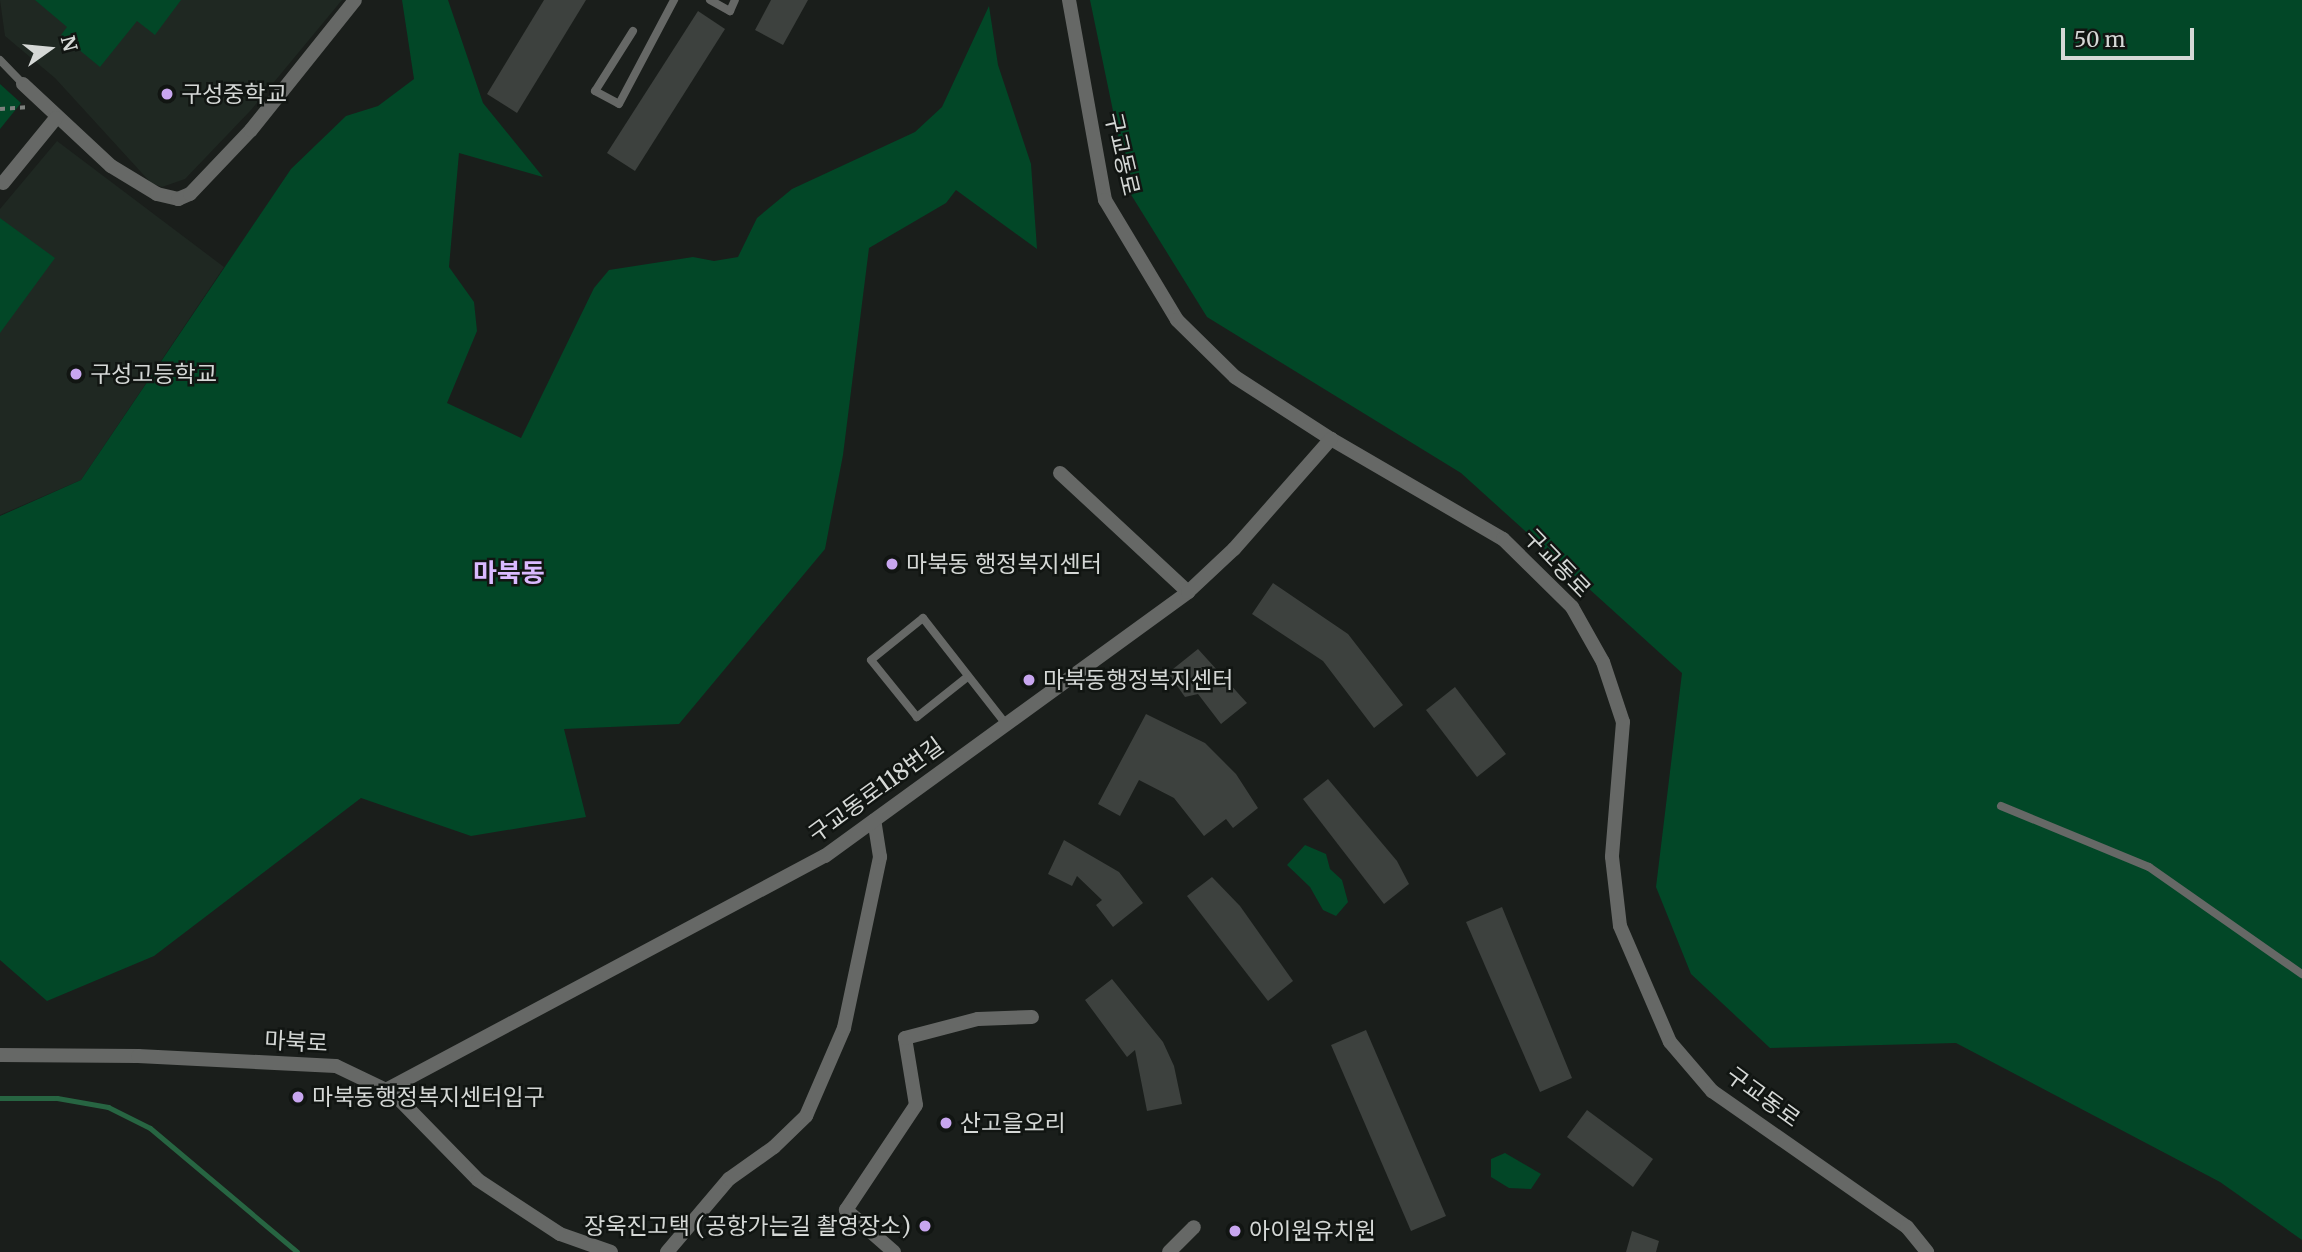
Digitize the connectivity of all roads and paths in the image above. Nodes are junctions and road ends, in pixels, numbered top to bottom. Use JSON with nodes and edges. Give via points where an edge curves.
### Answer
{"nodes":[{"id":1,"x":355,"y":0,"type":"edge"},
{"id":2,"x":674,"y":0,"type":"edge"},
{"id":3,"x":710,"y":0,"type":"edge"},
{"id":4,"x":735,"y":0,"type":"edge"},
{"id":5,"x":1069,"y":0,"type":"edge"},
{"id":6,"x":633,"y":31,"type":"dead end"},
{"id":7,"x":0,"y":60,"type":"edge"},
{"id":8,"x":23,"y":84,"type":"joint"},
{"id":9,"x":36,"y":98,"type":"junction"},
{"id":10,"x":0,"y":109,"type":"edge"},
{"id":11,"x":56,"y":118,"type":"junction"},
{"id":12,"x":3,"y":183,"type":"dead end"},
{"id":13,"x":1331,"y":439,"type":"junction"},
{"id":14,"x":1060,"y":473,"type":"dead end"},
{"id":15,"x":1188,"y":592,"type":"junction"},
{"id":16,"x":966,"y":678,"type":"junction"},
{"id":17,"x":1005,"y":723,"type":"junction"},
{"id":18,"x":2001,"y":806,"type":"dead end"},
{"id":19,"x":874,"y":820,"type":"junction"},
{"id":20,"x":2302,"y":974,"type":"edge"},
{"id":21,"x":1031,"y":1017,"type":"dead end"},
{"id":22,"x":0,"y":1055,"type":"edge"},
{"id":23,"x":386,"y":1090,"type":"junction"},
{"id":24,"x":1195,"y":1227,"type":"dead end"},
{"id":25,"x":611,"y":1252,"type":"edge"},
{"id":26,"x":667,"y":1252,"type":"edge"},
{"id":27,"x":894,"y":1252,"type":"edge"},
{"id":28,"x":1169,"y":1252,"type":"edge"},
{"id":29,"x":1927,"y":1252,"type":"edge"}],
"edges":[{"from":1,"to":11,"type":"street","via":[[251,130],[190,194],[178,199],[157,194],[111,166]]},
{"from":2,"to":6,"type":"lane","via":[[619,104],[596,91]]},
{"from":3,"to":4,"type":"lane","via":[[730,11]]},
{"from":5,"to":13,"type":"street","name":"구교동로","via":[[1105,200],[1177,320],[1235,377]]},
{"from":7,"to":8,"type":"lane"},
{"from":8,"to":9,"type":"street"},
{"from":9,"to":10,"type":"path","via":[[25,108]]},
{"from":9,"to":11,"type":"street"},
{"from":11,"to":12,"type":"street"},
{"from":13,"to":15,"type":"street","name":"구교동로118번길","via":[[1234,549]]},
{"from":13,"to":29,"type":"street","name":"구교동로","via":[[1503,539],[1573,607],[1604,662],[1623,722],[1612,857],[1620,926],[1670,1042],[1712,1091],[1907,1227]]},
{"from":14,"to":15,"type":"street"},
{"from":15,"to":17,"type":"street","name":"구교동로118번길"},
{"from":16,"to":16,"type":"lane","via":[[923,618],[871,660],[917,718]]},
{"from":16,"to":17,"type":"lane"},
{"from":17,"to":19,"type":"street","name":"구교동로118번길"},
{"from":18,"to":20,"type":"lane","via":[[2149,867]]},
{"from":19,"to":23,"type":"street","name":"구교동로118번길","via":[[825,856],[736,907]]},
{"from":19,"to":26,"type":"street","via":[[880,857],[844,1028],[806,1116],[774,1147],[729,1179]]},
{"from":21,"to":27,"type":"street","via":[[978,1019],[905,1038],[916,1105],[846,1210]]},
{"from":22,"to":23,"type":"street","name":"마북로","via":[[138,1056],[336,1066]]},
{"from":23,"to":25,"type":"street","name":"마북로","via":[[478,1180],[560,1234]]},
{"from":24,"to":28,"type":"street"}]}
